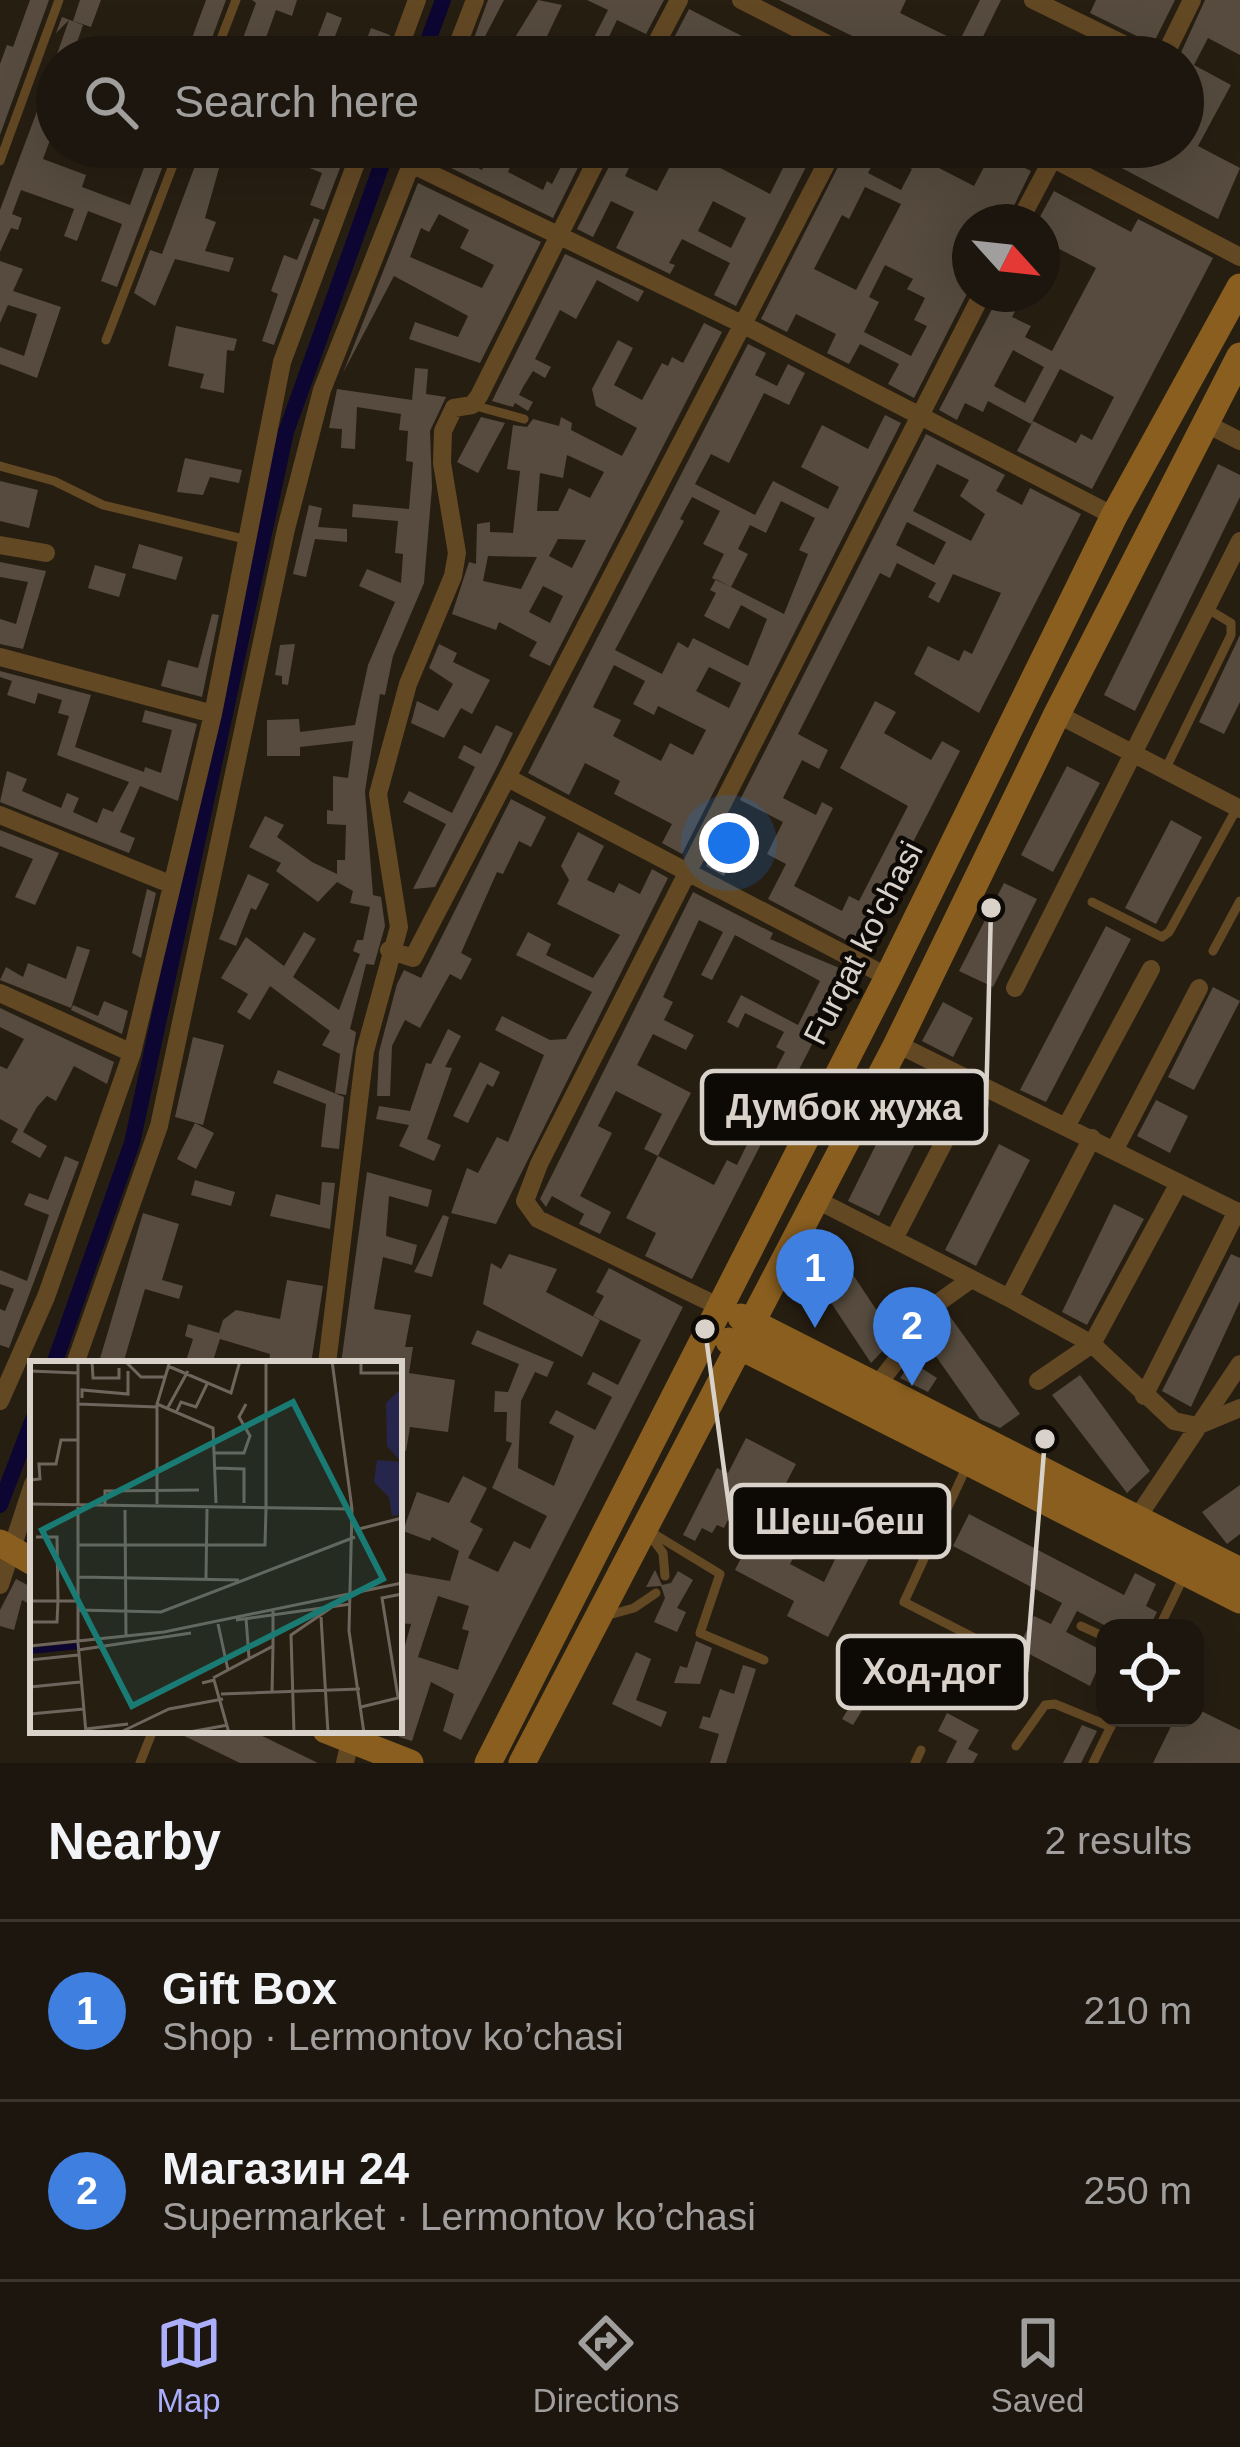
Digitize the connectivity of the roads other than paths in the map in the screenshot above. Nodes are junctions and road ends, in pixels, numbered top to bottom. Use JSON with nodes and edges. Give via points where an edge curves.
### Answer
{"nodes":[{"id":1,"x":59,"y":0,"type":"edge"},
{"id":2,"x":236,"y":0,"type":"edge"},
{"id":3,"x":417,"y":0,"type":"edge"},
{"id":4,"x":475,"y":0,"type":"edge"},
{"id":5,"x":679,"y":0,"type":"edge"},
{"id":6,"x":741,"y":0,"type":"edge"},
{"id":7,"x":1033,"y":0,"type":"edge"},
{"id":8,"x":1192,"y":0,"type":"edge"},
{"id":9,"x":46,"y":36,"type":"edge"},
{"id":10,"x":222,"y":36,"type":"edge"},
{"id":11,"x":404,"y":36,"type":"edge"},
{"id":12,"x":461,"y":36,"type":"edge"},
{"id":13,"x":661,"y":36,"type":"edge"},
{"id":14,"x":812,"y":36,"type":"edge"},
{"id":15,"x":1107,"y":36,"type":"edge"},
{"id":16,"x":1174,"y":36,"type":"edge"},
{"id":17,"x":36,"y":63,"type":"edge"},
{"id":18,"x":0,"y":161,"type":"edge"},
{"id":19,"x":172,"y":168,"type":"edge"},
{"id":20,"x":354,"y":168,"type":"edge"},
{"id":21,"x":410,"y":168,"type":"edge"},
{"id":22,"x":436,"y":168,"type":"edge"},
{"id":23,"x":592,"y":168,"type":"edge"},
{"id":24,"x":824,"y":168,"type":"edge"},
{"id":25,"x":1048,"y":168,"type":"edge"},
{"id":26,"x":1072,"y":168,"type":"edge"},
{"id":27,"x":1029,"y":204,"type":"edge"},
{"id":28,"x":558,"y":236,"type":"junction"},
{"id":29,"x":1240,"y":256,"type":"edge"},
{"id":30,"x":1240,"y":287,"type":"edge"},
{"id":31,"x":973,"y":312,"type":"edge"},
{"id":32,"x":744,"y":325,"type":"junction"},
{"id":33,"x":106,"y":340,"type":"dead end"},
{"id":34,"x":1240,"y":356,"type":"edge"},
{"id":35,"x":472,"y":405,"type":"junction"},
{"id":36,"x":919,"y":417,"type":"junction"},
{"id":37,"x":524,"y":419,"type":"dead end"},
{"id":38,"x":1205,"y":423,"type":"junction"},
{"id":39,"x":1240,"y":441,"type":"edge"},
{"id":40,"x":0,"y":466,"type":"edge"},
{"id":41,"x":1114,"y":516,"type":"junction"},
{"id":42,"x":244,"y":539,"type":"junction"},
{"id":43,"x":1240,"y":542,"type":"edge"},
{"id":44,"x":0,"y":545,"type":"edge"},
{"id":45,"x":46,"y":553,"type":"dead end"},
{"id":46,"x":1206,"y":608,"type":"junction"},
{"id":47,"x":0,"y":657,"type":"edge"},
{"id":48,"x":213,"y":714,"type":"junction"},
{"id":49,"x":1057,"y":714,"type":"junction"},
{"id":50,"x":1133,"y":754,"type":"junction"},
{"id":51,"x":1165,"y":770,"type":"junction"},
{"id":52,"x":508,"y":778,"type":"junction"},
{"id":53,"x":1238,"y":808,"type":"edge"},
{"id":54,"x":0,"y":815,"type":"edge"},
{"id":55,"x":686,"y":872,"type":"junction"},
{"id":56,"x":170,"y":884,"type":"junction"},
{"id":57,"x":1240,"y":901,"type":"edge"},
{"id":58,"x":1092,"y":902,"type":"dead end"},
{"id":59,"x":389,"y":950,"type":"junction"},
{"id":60,"x":1213,"y":951,"type":"dead end"},
{"id":61,"x":1151,"y":969,"type":"dead end"},
{"id":62,"x":888,"y":977,"type":"junction"},
{"id":63,"x":1015,"y":988,"type":"dead end"},
{"id":64,"x":1199,"y":988,"type":"dead end"},
{"id":65,"x":0,"y":993,"type":"edge"},
{"id":66,"x":897,"y":1044,"type":"junction"},
{"id":67,"x":131,"y":1053,"type":"junction"},
{"id":68,"x":976,"y":1080,"type":"junction"},
{"id":69,"x":1067,"y":1124,"type":"junction"},
{"id":70,"x":1092,"y":1138,"type":"junction"},
{"id":71,"x":1116,"y":1148,"type":"junction"},
{"id":72,"x":1179,"y":1183,"type":"junction"},
{"id":73,"x":817,"y":1199,"type":"junction"},
{"id":74,"x":1239,"y":1212,"type":"edge"},
{"id":75,"x":895,"y":1238,"type":"junction"},
{"id":76,"x":970,"y":1280,"type":"junction"},
{"id":77,"x":1009,"y":1298,"type":"junction"},
{"id":78,"x":714,"y":1320,"type":"junction"},
{"id":79,"x":747,"y":1336,"type":"junction"},
{"id":80,"x":1092,"y":1344,"type":"junction"},
{"id":81,"x":76,"y":1361,"type":"edge"},
{"id":82,"x":327,"y":1361,"type":"edge"},
{"id":83,"x":1240,"y":1364,"type":"edge"},
{"id":84,"x":1038,"y":1381,"type":"dead end"},
{"id":85,"x":878,"y":1384,"type":"junction"},
{"id":86,"x":1144,"y":1396,"type":"junction"},
{"id":87,"x":0,"y":1402,"type":"edge"},
{"id":88,"x":1240,"y":1408,"type":"edge"},
{"id":89,"x":1197,"y":1426,"type":"junction"},
{"id":90,"x":968,"y":1462,"type":"junction"},
{"id":91,"x":30,"y":1495,"type":"edge"},
{"id":92,"x":1137,"y":1517,"type":"junction"},
{"id":93,"x":646,"y":1529,"type":"junction"},
{"id":94,"x":14,"y":1551,"type":"edge"},
{"id":95,"x":1240,"y":1571,"type":"edge"},
{"id":96,"x":1185,"y":1574,"type":"junction"},
{"id":97,"x":665,"y":1576,"type":"dead end"},
{"id":98,"x":0,"y":1585,"type":"edge"},
{"id":99,"x":656,"y":1592,"type":"dead end"},
{"id":100,"x":1240,"y":1600,"type":"edge"},
{"id":101,"x":600,"y":1617,"type":"junction"},
{"id":102,"x":1163,"y":1619,"type":"edge"},
{"id":103,"x":1081,"y":1625,"type":"dead end"},
{"id":104,"x":1096,"y":1632,"type":"edge"},
{"id":105,"x":1002,"y":1652,"type":"dead end"},
{"id":106,"x":764,"y":1660,"type":"dead end"},
{"id":107,"x":1096,"y":1717,"type":"edge"},
{"id":108,"x":1111,"y":1727,"type":"edge"},
{"id":109,"x":152,"y":1733,"type":"edge"},
{"id":110,"x":340,"y":1745,"type":"edge"},
{"id":111,"x":1016,"y":1746,"type":"dead end"},
{"id":112,"x":921,"y":1750,"type":"dead end"},
{"id":113,"x":140,"y":1763,"type":"edge"},
{"id":114,"x":410,"y":1763,"type":"edge"},
{"id":115,"x":488,"y":1763,"type":"edge"},
{"id":116,"x":522,"y":1763,"type":"edge"},
{"id":117,"x":915,"y":1763,"type":"edge"},
{"id":118,"x":1093,"y":1763,"type":"edge"}],
"edges":[{"from":1,"to":9,"type":"lane"},
{"from":2,"to":10,"type":"lane"},
{"from":3,"to":11,"type":"street"},
{"from":4,"to":12,"type":"street"},
{"from":5,"to":13,"type":"street"},
{"from":6,"to":14,"type":"street"},
{"from":7,"to":15,"type":"street"},
{"from":8,"to":16,"type":"street"},
{"from":17,"to":18,"type":"lane"},
{"from":19,"to":33,"type":"lane"},
{"from":20,"to":42,"type":"street","via":[[282,362]]},
{"from":21,"to":81,"type":"street","via":[[322,390],[159,1126]]},
{"from":22,"to":28,"type":"street"},
{"from":23,"to":28,"type":"street"},
{"from":24,"to":32,"type":"street"},
{"from":25,"to":27,"type":"street"},
{"from":26,"to":29,"type":"street"},
{"from":28,"to":32,"type":"street"},
{"from":28,"to":35,"type":"street"},
{"from":30,"to":41,"type":"main road","name":"Furqat ko'chasi"},
{"from":31,"to":36,"type":"street"},
{"from":32,"to":36,"type":"street"},
{"from":32,"to":52,"type":"street"},
{"from":34,"to":38,"type":"main road"},
{"from":35,"to":37,"type":"lane"},
{"from":35,"to":59,"type":"street","via":[[454,408],[443,431],[444,490],[458,553],[378,794],[398,910]]},
{"from":36,"to":41,"type":"street"},
{"from":36,"to":55,"type":"street"},
{"from":38,"to":39,"type":"street"},
{"from":38,"to":49,"type":"main road"},
{"from":40,"to":42,"type":"lane","via":[[104,505]]},
{"from":41,"to":62,"type":"main road","name":"Furqat ko'chasi"},
{"from":42,"to":48,"type":"street"},
{"from":43,"to":46,"type":"street"},
{"from":44,"to":45,"type":"street"},
{"from":46,"to":50,"type":"street"},
{"from":46,"to":51,"type":"lane","via":[[1231,623],[1231,635]]},
{"from":47,"to":48,"type":"street"},
{"from":48,"to":56,"type":"street"},
{"from":49,"to":50,"type":"street"},
{"from":49,"to":66,"type":"main road"},
{"from":50,"to":51,"type":"street"},
{"from":50,"to":63,"type":"street"},
{"from":51,"to":53,"type":"street"},
{"from":52,"to":55,"type":"street"},
{"from":52,"to":59,"type":"street","via":[[413,958]]},
{"from":53,"to":58,"type":"lane","via":[[1162,937]]},
{"from":54,"to":56,"type":"street"},
{"from":55,"to":62,"type":"street"},
{"from":55,"to":78,"type":"street","via":[[525,1201],[538,1220]]},
{"from":56,"to":67,"type":"street"},
{"from":57,"to":60,"type":"lane"},
{"from":59,"to":82,"type":"street","via":[[365,1051]]},
{"from":61,"to":69,"type":"street"},
{"from":62,"to":78,"type":"main road","name":"Furqat ko'chasi"},
{"from":64,"to":71,"type":"street"},
{"from":65,"to":67,"type":"street"},
{"from":66,"to":68,"type":"street"},
{"from":66,"to":73,"type":"main road"},
{"from":67,"to":87,"type":"street","via":[[46,1297]]},
{"from":68,"to":69,"type":"street"},
{"from":68,"to":75,"type":"street"},
{"from":69,"to":70,"type":"street"},
{"from":70,"to":71,"type":"street"},
{"from":70,"to":77,"type":"street"},
{"from":71,"to":72,"type":"street"},
{"from":72,"to":74,"type":"street"},
{"from":72,"to":80,"type":"street"},
{"from":73,"to":75,"type":"street"},
{"from":73,"to":79,"type":"main road"},
{"from":74,"to":86,"type":"street"},
{"from":75,"to":76,"type":"street"},
{"from":76,"to":77,"type":"street"},
{"from":76,"to":85,"type":"street","via":[[914,1320],[906,1348]]},
{"from":77,"to":80,"type":"street"},
{"from":78,"to":79,"type":"main road"},
{"from":78,"to":115,"type":"main road","name":"Furqat ko'chasi"},
{"from":79,"to":85,"type":"main road"},
{"from":79,"to":90,"type":"main road"},
{"from":79,"to":93,"type":"main road"},
{"from":80,"to":84,"type":"street"},
{"from":80,"to":86,"type":"street"},
{"from":83,"to":89,"type":"street"},
{"from":85,"to":92,"type":"main road"},
{"from":86,"to":89,"type":"street","via":[[1174,1421]]},
{"from":88,"to":89,"type":"street"},
{"from":89,"to":92,"type":"street"},
{"from":90,"to":96,"type":"main road"},
{"from":90,"to":105,"type":"lane","via":[[904,1602]]},
{"from":91,"to":94,"type":"street"},
{"from":92,"to":95,"type":"main road"},
{"from":93,"to":97,"type":"lane","via":[[663,1553]]},
{"from":93,"to":101,"type":"main road"},
{"from":93,"to":106,"type":"lane","via":[[720,1574],[700,1633]]},
{"from":94,"to":98,"type":"street"},
{"from":96,"to":100,"type":"main road"},
{"from":96,"to":102,"type":"lane"},
{"from":99,"to":101,"type":"lane"},
{"from":101,"to":116,"type":"main road"},
{"from":103,"to":104,"type":"lane"},
{"from":107,"to":111,"type":"lane","via":[[1045,1705]]},
{"from":108,"to":118,"type":"lane"},
{"from":109,"to":113,"type":"lane"},
{"from":110,"to":114,"type":"main road"},
{"from":112,"to":117,"type":"lane"}]}
